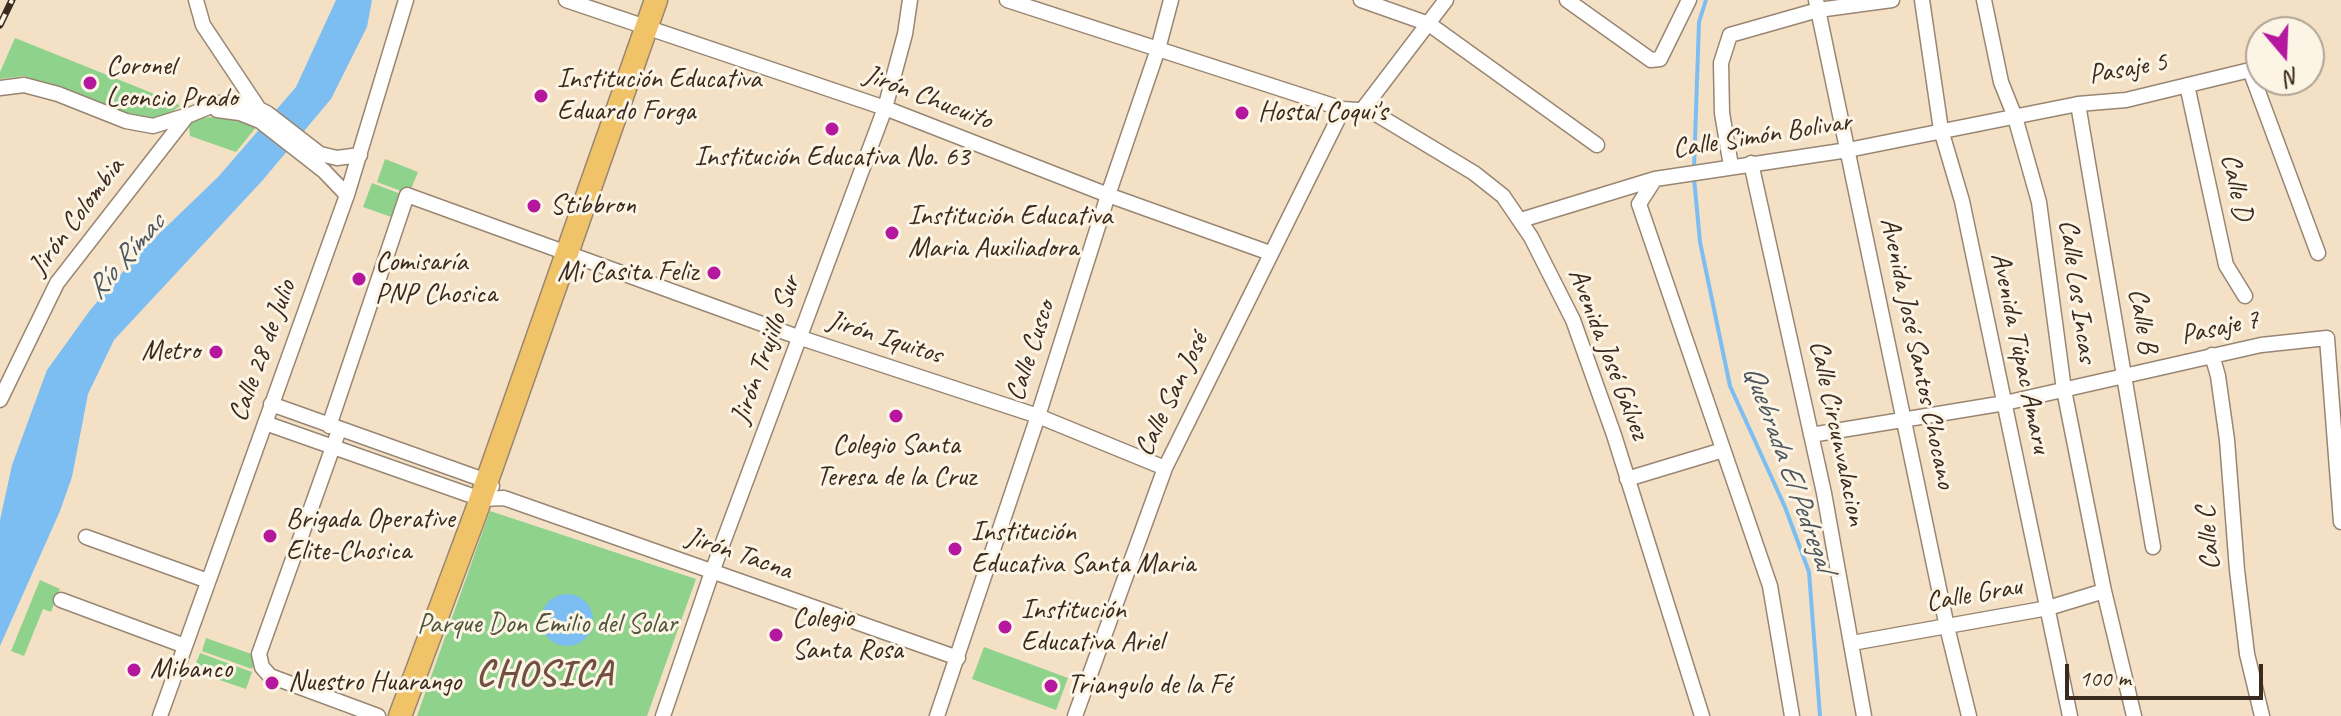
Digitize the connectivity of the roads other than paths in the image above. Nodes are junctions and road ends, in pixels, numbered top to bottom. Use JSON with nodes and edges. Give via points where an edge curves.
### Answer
{"nodes":[{"id":1,"x":196,"y":0,"type":"edge"},
{"id":2,"x":406,"y":0,"type":"edge"},
{"id":3,"x":566,"y":0,"type":"edge"},
{"id":4,"x":656,"y":0,"type":"edge"},
{"id":5,"x":910,"y":0,"type":"edge"},
{"id":6,"x":1007,"y":0,"type":"edge"},
{"id":7,"x":1171,"y":0,"type":"edge"},
{"id":8,"x":1361,"y":0,"type":"edge"},
{"id":9,"x":1446,"y":0,"type":"edge"},
{"id":10,"x":1567,"y":0,"type":"edge"},
{"id":11,"x":1689,"y":0,"type":"edge"},
{"id":12,"x":1892,"y":0,"type":"edge"},
{"id":13,"x":1922,"y":0,"type":"edge"},
{"id":14,"x":1984,"y":0,"type":"edge"},
{"id":15,"x":1817,"y":5,"type":"edge"},
{"id":16,"x":1429,"y":24,"type":"junction"},
{"id":17,"x":647,"y":27,"type":"junction"},
{"id":18,"x":1158,"y":49,"type":"junction"},
{"id":19,"x":2187,"y":85,"type":"junction"},
{"id":20,"x":0,"y":88,"type":"edge"},
{"id":21,"x":2078,"y":104,"type":"junction"},
{"id":22,"x":885,"y":108,"type":"junction"},
{"id":23,"x":1343,"y":109,"type":"junction"},
{"id":24,"x":1363,"y":109,"type":"junction"},
{"id":25,"x":261,"y":113,"type":"junction"},
{"id":26,"x":187,"y":116,"type":"junction"},
{"id":27,"x":2015,"y":117,"type":"junction"},
{"id":28,"x":1941,"y":130,"type":"junction"},
{"id":29,"x":298,"y":145,"type":"junction"},
{"id":30,"x":1597,"y":145,"type":"dead end"},
{"id":31,"x":1848,"y":150,"type":"junction"},
{"id":32,"x":360,"y":155,"type":"junction"},
{"id":33,"x":1751,"y":163,"type":"junction"},
{"id":34,"x":1731,"y":166,"type":"junction"},
{"id":35,"x":1655,"y":179,"type":"junction"},
{"id":36,"x":347,"y":195,"type":"junction"},
{"id":37,"x":1108,"y":195,"type":"junction"},
{"id":38,"x":1521,"y":220,"type":"junction"},
{"id":39,"x":565,"y":253,"type":"junction"},
{"id":40,"x":1270,"y":253,"type":"junction"},
{"id":41,"x":2318,"y":253,"type":"dead end"},
{"id":42,"x":2245,"y":296,"type":"dead end"},
{"id":43,"x":798,"y":337,"type":"junction"},
{"id":44,"x":2212,"y":355,"type":"junction"},
{"id":45,"x":2125,"y":377,"type":"junction"},
{"id":46,"x":2064,"y":390,"type":"junction"},
{"id":47,"x":0,"y":400,"type":"edge"},
{"id":48,"x":2005,"y":403,"type":"junction"},
{"id":49,"x":271,"y":404,"type":"junction"},
{"id":50,"x":1038,"y":416,"type":"junction"},
{"id":51,"x":1905,"y":421,"type":"junction"},
{"id":52,"x":265,"y":423,"type":"junction"},
{"id":53,"x":334,"y":428,"type":"junction"},
{"id":54,"x":1811,"y":435,"type":"junction"},
{"id":55,"x":333,"y":447,"type":"junction"},
{"id":56,"x":1723,"y":450,"type":"junction"},
{"id":57,"x":1165,"y":468,"type":"junction"},
{"id":58,"x":1627,"y":479,"type":"junction"},
{"id":59,"x":484,"y":490,"type":"junction"},
{"id":60,"x":2341,"y":522,"type":"edge"},
{"id":61,"x":86,"y":537,"type":"dead end"},
{"id":62,"x":2153,"y":547,"type":"dead end"},
{"id":63,"x":712,"y":572,"type":"junction"},
{"id":64,"x":208,"y":581,"type":"junction"},
{"id":65,"x":2104,"y":591,"type":"junction"},
{"id":66,"x":61,"y":600,"type":"dead end"},
{"id":67,"x":2048,"y":608,"type":"junction"},
{"id":68,"x":1947,"y":627,"type":"junction"},
{"id":69,"x":1852,"y":643,"type":"junction"},
{"id":70,"x":185,"y":646,"type":"junction"},
{"id":71,"x":958,"y":658,"type":"junction"},
{"id":72,"x":160,"y":716,"type":"edge"},
{"id":73,"x":378,"y":716,"type":"edge"},
{"id":74,"x":400,"y":716,"type":"edge"},
{"id":75,"x":663,"y":716,"type":"edge"},
{"id":76,"x":937,"y":716,"type":"edge"},
{"id":77,"x":1075,"y":716,"type":"edge"},
{"id":78,"x":1702,"y":716,"type":"edge"},
{"id":79,"x":1792,"y":716,"type":"edge"},
{"id":80,"x":1864,"y":716,"type":"edge"},
{"id":81,"x":1969,"y":716,"type":"edge"},
{"id":82,"x":2070,"y":716,"type":"edge"},
{"id":83,"x":2134,"y":716,"type":"edge"},
{"id":84,"x":2262,"y":716,"type":"edge"}],
"edges":[{"from":1,"to":25,"type":"street","via":[[203,25]]},
{"from":2,"to":32,"type":"street","name":"Calle 28 de Julio"},
{"from":3,"to":17,"type":"street","name":"Jirón Chucuito"},
{"from":4,"to":17,"type":"highway"},
{"from":5,"to":22,"type":"street","name":"Jirón Trujillo Sur"},
{"from":6,"to":18,"type":"street","name":"Avenida José Gálvez"},
{"from":7,"to":18,"type":"street","name":"Calle Cusco"},
{"from":8,"to":16,"type":"street"},
{"from":9,"to":16,"type":"street"},
{"from":10,"to":11,"type":"street","via":[[1651,60],[1660,59]]},
{"from":12,"to":15,"type":"street"},
{"from":13,"to":28,"type":"street","name":"Avenida Túpac Amaru"},
{"from":14,"to":27,"type":"street","name":"Calle Los Incas","via":[[2001,82]]},
{"from":15,"to":31,"type":"street","name":"Avenida José Santos Chocano"},
{"from":15,"to":34,"type":"street","via":[[1730,35],[1721,63]]},
{"from":16,"to":24,"type":"street"},
{"from":16,"to":30,"type":"street"},
{"from":17,"to":22,"type":"street","name":"Jirón Chucuito"},
{"from":17,"to":39,"type":"highway"},
{"from":18,"to":23,"type":"street","name":"Avenida José Gálvez"},
{"from":18,"to":37,"type":"street","name":"Calle Cusco"},
{"from":19,"to":21,"type":"street","name":"Pasaje 5","via":[[2126,100]]},
{"from":19,"to":41,"type":"street","name":"Pasaje 5","via":[[2250,70]]},
{"from":19,"to":42,"type":"street","name":"Calle D","via":[[2226,265]]},
{"from":20,"to":26,"type":"street","via":[[24,85],[153,126]]},
{"from":21,"to":27,"type":"street","name":"Pasaje 5"},
{"from":21,"to":45,"type":"street","name":"Calle B"},
{"from":22,"to":37,"type":"street","name":"Jirón Chucuito"},
{"from":22,"to":43,"type":"street","name":"Jirón Trujillo Sur"},
{"from":23,"to":24,"type":"street","name":"Avenida José Gálvez"},
{"from":23,"to":40,"type":"street","name":"Calle San José"},
{"from":24,"to":38,"type":"street","name":"Avenida José Gálvez","via":[[1494,187]]},
{"from":25,"to":26,"type":"street","via":[[208,111]]},
{"from":25,"to":29,"type":"street"},
{"from":26,"to":47,"type":"street","name":"Jirón Colombia","via":[[57,283]]},
{"from":27,"to":28,"type":"street","name":"Calle Simón Bolivar"},
{"from":27,"to":46,"type":"street","name":"Calle Los Incas","via":[[2039,202]]},
{"from":28,"to":31,"type":"street","name":"Calle Simón Bolivar"},
{"from":28,"to":48,"type":"street","name":"Avenida Túpac Amaru","via":[[1962,201]]},
{"from":29,"to":32,"type":"street","via":[[327,156]]},
{"from":29,"to":36,"type":"street"},
{"from":31,"to":33,"type":"street","name":"Calle Simón Bolivar"},
{"from":31,"to":51,"type":"street","name":"Avenida José Santos Chocano"},
{"from":32,"to":36,"type":"street","name":"Calle 28 de Julio"},
{"from":33,"to":34,"type":"street","name":"Calle Simón Bolivar"},
{"from":33,"to":54,"type":"street","name":"Calle Circunvalacion"},
{"from":34,"to":35,"type":"street","name":"Calle Simón Bolivar"},
{"from":35,"to":38,"type":"street","name":"Calle Simón Bolivar"},
{"from":35,"to":56,"type":"street","via":[[1639,204]]},
{"from":36,"to":49,"type":"street","name":"Calle 28 de Julio"},
{"from":37,"to":40,"type":"street","name":"Jirón Chucuito"},
{"from":37,"to":50,"type":"street","name":"Calle Cusco"},
{"from":38,"to":58,"type":"street","name":"Avenida José Gálvez","via":[[1573,320]]},
{"from":39,"to":43,"type":"street","name":"Jirón Iquitos"},
{"from":39,"to":53,"type":"street","name":"Jirón Iquitos","via":[[407,195]]},
{"from":39,"to":59,"type":"highway"},
{"from":40,"to":57,"type":"street","name":"Calle San José"},
{"from":43,"to":50,"type":"street","name":"Jirón Iquitos"},
{"from":43,"to":63,"type":"street","name":"Jirón Trujillo Sur"},
{"from":44,"to":45,"type":"street","name":"Pasaje 7"},
{"from":44,"to":60,"type":"street","name":"Pasaje 7","via":[[2327,338]]},
{"from":44,"to":84,"type":"street","name":"Calle C","via":[[2227,440],[2247,654]]},
{"from":45,"to":46,"type":"street","name":"Pasaje 7"},
{"from":45,"to":62,"type":"street","name":"Calle B"},
{"from":46,"to":48,"type":"street","name":"Pasaje 7"},
{"from":46,"to":65,"type":"street","name":"Calle Los Incas"},
{"from":48,"to":51,"type":"street","name":"Pasaje 7"},
{"from":48,"to":67,"type":"street","name":"Avenida Túpac Amaru"},
{"from":49,"to":52,"type":"street","name":"Calle 28 de Julio"},
{"from":49,"to":53,"type":"street","name":"Jirón Tacna"},
{"from":50,"to":57,"type":"street","name":"Jirón Iquitos"},
{"from":50,"to":71,"type":"street","name":"Calle Cusco"},
{"from":51,"to":54,"type":"street","name":"Pasaje 7"},
{"from":51,"to":68,"type":"street","name":"Avenida José Santos Chocano"},
{"from":52,"to":55,"type":"street","name":"Jirón Tacna"},
{"from":52,"to":64,"type":"street","name":"Calle 28 de Julio"},
{"from":53,"to":55,"type":"street"},
{"from":53,"to":59,"type":"street","name":"Jirón Tacna"},
{"from":54,"to":69,"type":"street","name":"Calle Circunvalacion"},
{"from":55,"to":59,"type":"street","name":"Jirón Tacna"},
{"from":55,"to":73,"type":"street","via":[[259,654],[270,676]]},
{"from":56,"to":58,"type":"street"},
{"from":56,"to":79,"type":"street","via":[[1770,586]]},
{"from":57,"to":77,"type":"street","name":"Calle San José"},
{"from":58,"to":78,"type":"street","name":"Avenida José Gálvez"},
{"from":59,"to":63,"type":"street","name":"Jirón Tacna"},
{"from":59,"to":74,"type":"highway"},
{"from":61,"to":64,"type":"street"},
{"from":63,"to":71,"type":"street","name":"Jirón Tacna"},
{"from":63,"to":75,"type":"street","name":"Jirón Trujillo Sur"},
{"from":64,"to":70,"type":"street","name":"Calle 28 de Julio"},
{"from":65,"to":67,"type":"street","name":"Calle Grau"},
{"from":65,"to":83,"type":"street","name":"Calle Los Incas"},
{"from":66,"to":70,"type":"street"},
{"from":67,"to":68,"type":"street","name":"Calle Grau"},
{"from":67,"to":82,"type":"street","name":"Avenida Túpac Amaru"},
{"from":68,"to":69,"type":"street","name":"Calle Grau"},
{"from":68,"to":81,"type":"street","name":"Avenida José Santos Chocano"},
{"from":69,"to":80,"type":"street","name":"Calle Circunvalacion"},
{"from":70,"to":72,"type":"street","name":"Calle 28 de Julio"},
{"from":71,"to":76,"type":"street","name":"Calle Cusco"}]}
